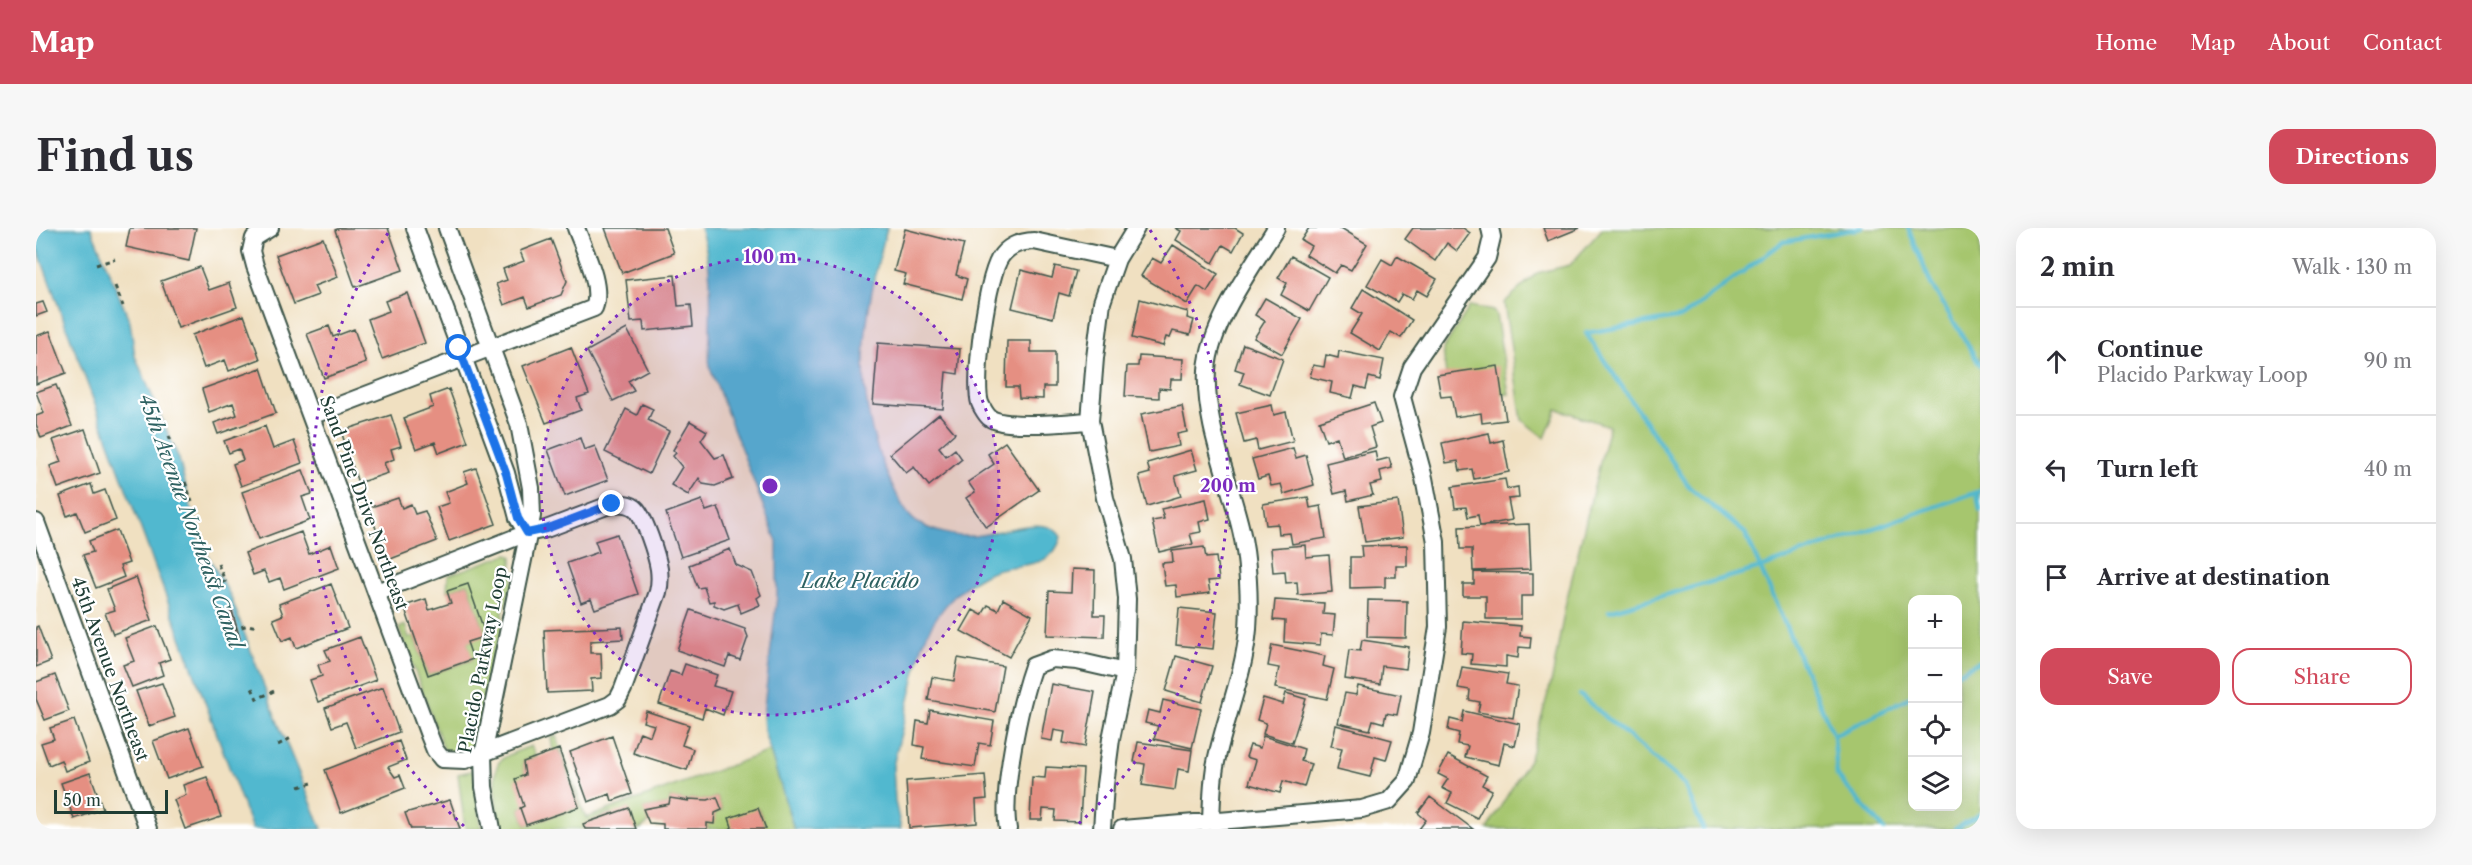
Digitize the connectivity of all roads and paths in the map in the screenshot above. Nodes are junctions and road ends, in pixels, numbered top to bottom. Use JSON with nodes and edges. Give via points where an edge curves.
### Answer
{"nodes":[{"id":1,"x":270,"y":228,"type":"edge"},
{"id":2,"x":415,"y":228,"type":"edge"},
{"id":3,"x":447,"y":228,"type":"edge"},
{"id":4,"x":576,"y":228,"type":"edge"},
{"id":5,"x":1136,"y":228,"type":"edge"},
{"id":6,"x":1276,"y":228,"type":"edge"},
{"id":7,"x":1490,"y":228,"type":"edge"},
{"id":8,"x":115,"y":259,"type":"dead end"},
{"id":9,"x":1117,"y":259,"type":"junction"},
{"id":10,"x":96,"y":266,"type":"dead end"},
{"id":11,"x":115,"y":286,"type":"dead end"},
{"id":12,"x":123,"y":306,"type":"dead end"},
{"id":13,"x":491,"y":347,"type":"junction"},
{"id":14,"x":463,"y":358,"type":"junction"},
{"id":15,"x":311,"y":416,"type":"junction"},
{"id":16,"x":1090,"y":421,"type":"junction"},
{"id":17,"x":169,"y":436,"type":"dead end"},
{"id":18,"x":173,"y":448,"type":"dead end"},
{"id":19,"x":184,"y":482,"type":"dead end"},
{"id":20,"x":192,"y":502,"type":"dead end"},
{"id":21,"x":36,"y":522,"type":"edge"},
{"id":22,"x":527,"y":533,"type":"junction"},
{"id":23,"x":218,"y":564,"type":"dead end"},
{"id":24,"x":213,"y":586,"type":"dead end"},
{"id":25,"x":377,"y":592,"type":"junction"},
{"id":26,"x":257,"y":627,"type":"dead end"},
{"id":27,"x":233,"y":637,"type":"dead end"},
{"id":28,"x":1125,"y":672,"type":"junction"},
{"id":29,"x":252,"y":688,"type":"dead end"},
{"id":30,"x":274,"y":691,"type":"dead end"},
{"id":31,"x":292,"y":737,"type":"dead end"},
{"id":32,"x":278,"y":745,"type":"dead end"},
{"id":33,"x":483,"y":754,"type":"junction"},
{"id":34,"x":315,"y":782,"type":"dead end"},
{"id":35,"x":299,"y":788,"type":"dead end"},
{"id":36,"x":1211,"y":820,"type":"junction"},
{"id":37,"x":148,"y":829,"type":"edge"},
{"id":38,"x":492,"y":829,"type":"edge"},
{"id":39,"x":1008,"y":829,"type":"edge"},
{"id":40,"x":1102,"y":829,"type":"edge"},
{"id":41,"x":1122,"y":829,"type":"edge"}],
"edges":[{"from":1,"to":15,"type":"street","name":"Sand Pine Drive Northeast","via":[[254,238],[251,251]]},
{"from":2,"to":14,"type":"street"},
{"from":3,"to":13,"type":"street","name":"Placido Parkway Loop"},
{"from":4,"to":13,"type":"street","via":[[597,288],[594,308]]},
{"from":5,"to":9,"type":"street"},
{"from":6,"to":36,"type":"street","via":[[1231,302],[1207,369],[1210,412],[1242,532],[1248,629],[1239,683],[1216,762]]},
{"from":7,"to":36,"type":"street","via":[[1487,258],[1412,367],[1402,397],[1436,542],[1438,627],[1421,733],[1407,780],[1389,801],[1362,809]]},
{"from":8,"to":10,"type":"path"},
{"from":9,"to":16,"type":"street","via":[[1102,302]]},
{"from":9,"to":16,"type":"street","via":[[1034,241],[1020,242],[1000,256],[988,291],[980,403],[989,418],[1003,424]]},
{"from":11,"to":12,"type":"path"},
{"from":13,"to":14,"type":"street"},
{"from":13,"to":22,"type":"street","name":"Placido Parkway Loop","via":[[526,454],[532,516]]},
{"from":14,"to":15,"type":"street"},
{"from":14,"to":22,"type":"street","via":[[506,473],[518,518]]},
{"from":15,"to":25,"type":"street","name":"Sand Pine Drive Northeast"},
{"from":16,"to":28,"type":"street","via":[[1105,498],[1123,560],[1127,599]]},
{"from":17,"to":18,"type":"path"},
{"from":19,"to":20,"type":"path"},
{"from":21,"to":37,"type":"street","name":"45th Avenue Northeast"},
{"from":22,"to":25,"type":"street"},
{"from":22,"to":33,"type":"street","name":"Placido Parkway Loop"},
{"from":22,"to":33,"type":"street","name":"Sand Pine Drive Northeast","via":[[612,504],[635,508],[659,566],[658,592],[618,699]]},
{"from":23,"to":24,"type":"path","via":[[225,581]]},
{"from":25,"to":33,"type":"street","name":"Sand Pine Drive Northeast","via":[[435,750],[442,759],[452,761]]},
{"from":26,"to":27,"type":"path","via":[[248,625],[231,630]]},
{"from":28,"to":39,"type":"street","via":[[1052,659],[1033,666],[1023,693],[1012,764],[1006,810]]},
{"from":28,"to":40,"type":"street","via":[[1111,739]]},
{"from":29,"to":30,"type":"path","via":[[257,699]]},
{"from":31,"to":32,"type":"path"},
{"from":33,"to":38,"type":"street","name":"Placido Parkway Loop"},
{"from":34,"to":35,"type":"path"},
{"from":36,"to":41,"type":"street"}]}
